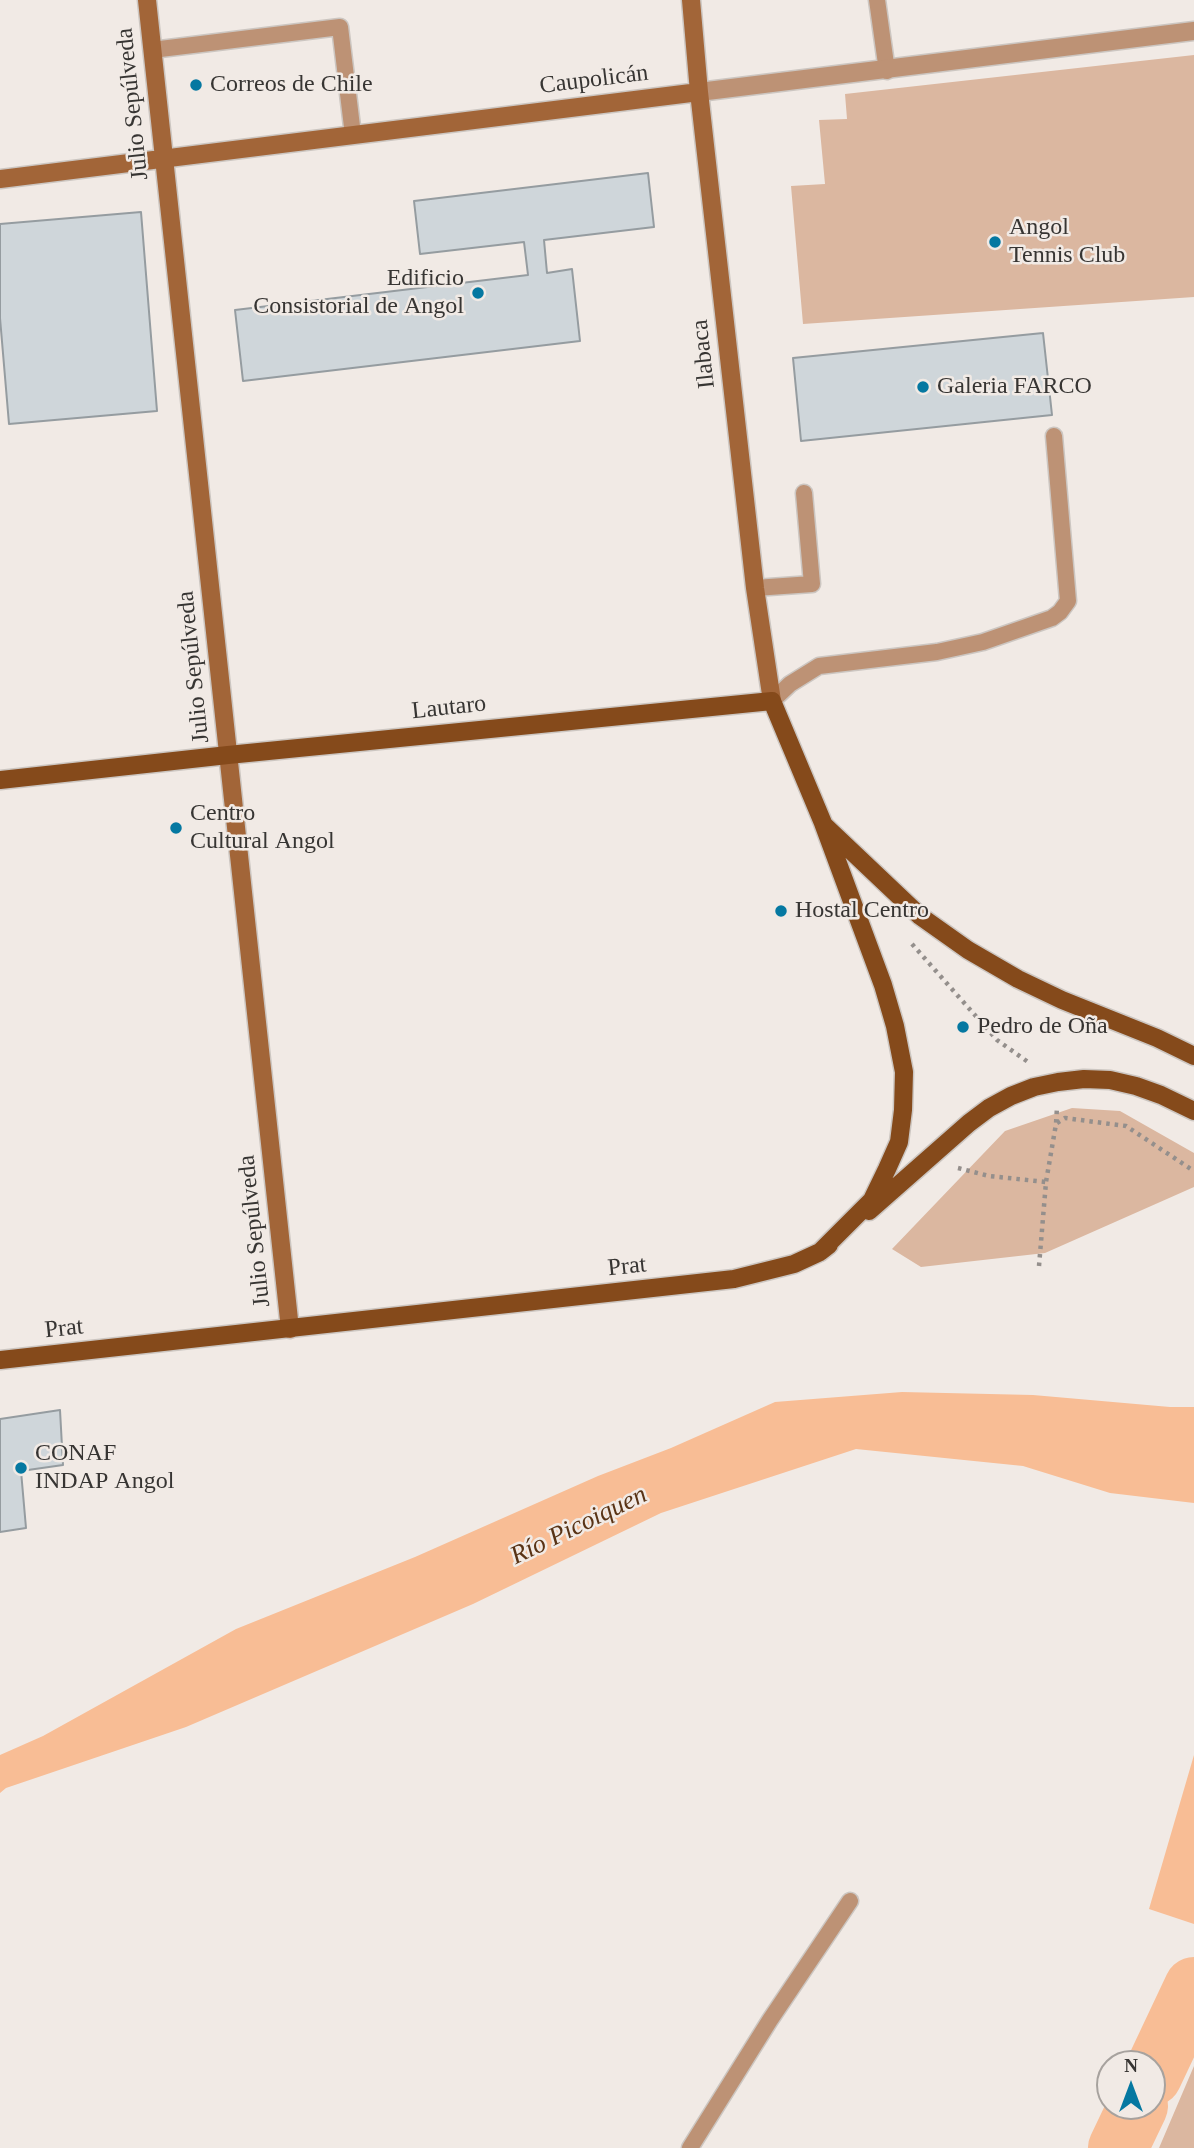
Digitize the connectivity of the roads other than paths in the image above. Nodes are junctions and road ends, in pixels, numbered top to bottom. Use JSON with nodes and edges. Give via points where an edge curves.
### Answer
{"nodes":[{"id":1,"x":146,"y":0,"type":"edge"},
{"id":2,"x":691,"y":0,"type":"edge"},
{"id":3,"x":877,"y":0,"type":"edge"},
{"id":4,"x":1194,"y":31,"type":"edge"},
{"id":5,"x":152,"y":50,"type":"junction"},
{"id":6,"x":887,"y":71,"type":"junction"},
{"id":7,"x":699,"y":92,"type":"junction"},
{"id":8,"x":353,"y":135,"type":"junction"},
{"id":9,"x":164,"y":159,"type":"junction"},
{"id":10,"x":0,"y":179,"type":"edge"},
{"id":11,"x":1054,"y":436,"type":"dead end"},
{"id":12,"x":804,"y":493,"type":"dead end"},
{"id":13,"x":754,"y":588,"type":"junction"},
{"id":14,"x":772,"y":701,"type":"junction"},
{"id":15,"x":228,"y":755,"type":"junction"},
{"id":16,"x":0,"y":780,"type":"edge"},
{"id":17,"x":822,"y":823,"type":"junction"},
{"id":18,"x":1194,"y":1056,"type":"edge"},
{"id":19,"x":1194,"y":1111,"type":"edge"},
{"id":20,"x":820,"y":1252,"type":"junction"},
{"id":21,"x":290,"y":1329,"type":"junction"},
{"id":22,"x":0,"y":1360,"type":"edge"},
{"id":23,"x":850,"y":1901,"type":"dead end"},
{"id":24,"x":690,"y":2148,"type":"edge"}],
"edges":[{"from":1,"to":5,"type":"main road","name":"Julio Sepúlveda"},
{"from":2,"to":7,"type":"main road","name":"Ilabaca"},
{"from":3,"to":6,"type":"lane"},
{"from":4,"to":6,"type":"street","name":"Caupolicán"},
{"from":5,"to":8,"type":"lane","via":[[340,27]]},
{"from":5,"to":9,"type":"main road","name":"Julio Sepúlveda"},
{"from":6,"to":7,"type":"street","name":"Caupolicán"},
{"from":7,"to":8,"type":"main road","name":"Caupolicán"},
{"from":7,"to":13,"type":"main road","name":"Ilabaca"},
{"from":8,"to":9,"type":"main road","name":"Caupolicán"},
{"from":9,"to":10,"type":"main road","name":"Caupolicán"},
{"from":9,"to":15,"type":"main road","name":"Julio Sepúlveda"},
{"from":11,"to":14,"type":"lane","via":[[1068,601],[1060,612],[972,645],[819,666]]},
{"from":12,"to":13,"type":"lane","via":[[812,584]]},
{"from":13,"to":14,"type":"main road","name":"Ilabaca"},
{"from":14,"to":15,"type":"main road","name":"Lautaro"},
{"from":14,"to":17,"type":"main road"},
{"from":15,"to":16,"type":"main road","name":"Lautaro"},
{"from":15,"to":21,"type":"main road","name":"Julio Sepúlveda"},
{"from":17,"to":18,"type":"main road","via":[[920,916],[968,950],[1062,1000]]},
{"from":17,"to":20,"type":"main road","via":[[883,985],[904,1072],[899,1142],[887,1170],[872,1200]]},
{"from":19,"to":20,"type":"main road","name":"Prat","via":[[1148,1090],[1110,1080],[1058,1082],[1022,1091],[989,1108]]},
{"from":20,"to":21,"type":"main road","name":"Prat","via":[[794,1264],[734,1279]]},
{"from":21,"to":22,"type":"main road","name":"Prat"},
{"from":23,"to":24,"type":"lane"}]}
